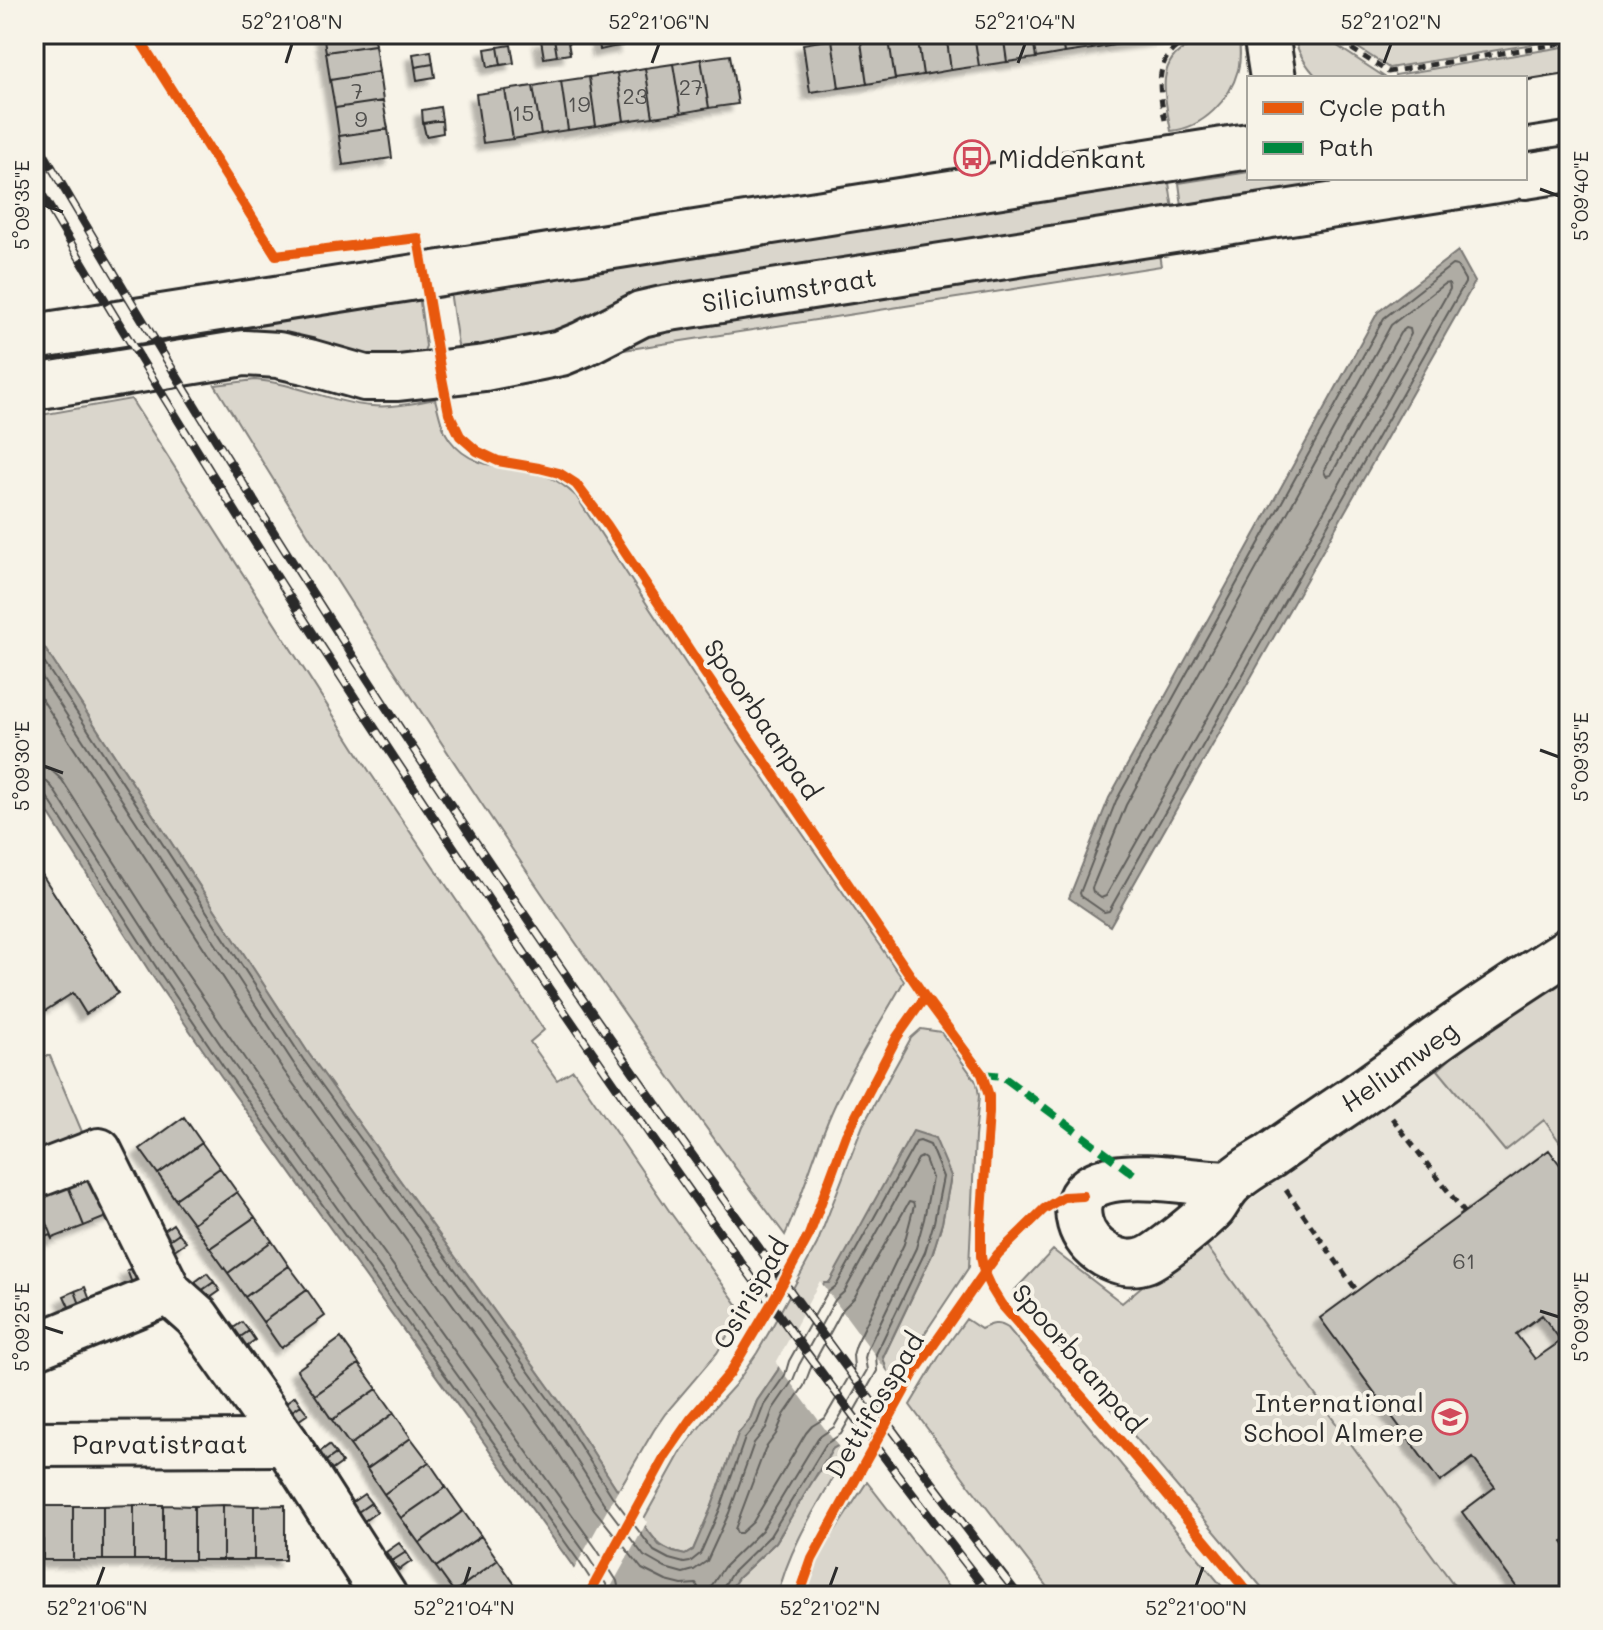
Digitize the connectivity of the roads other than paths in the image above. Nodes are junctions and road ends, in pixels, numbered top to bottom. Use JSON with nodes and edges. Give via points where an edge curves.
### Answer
{"nodes":[{"id":1,"x":1266,"y":34,"type":"edge"},
{"id":2,"x":1273,"y":76,"type":"edge"},
{"id":3,"x":1569,"y":97,"type":"edge"},
{"id":4,"x":1527,"y":104,"type":"edge"},
{"id":5,"x":1247,"y":146,"type":"edge"},
{"id":6,"x":1569,"y":169,"type":"edge"},
{"id":7,"x":1527,"y":176,"type":"edge"},
{"id":8,"x":1497,"y":180,"type":"edge"},
{"id":9,"x":34,"y":337,"type":"edge"},
{"id":10,"x":34,"y":387,"type":"edge"},
{"id":11,"x":1569,"y":950,"type":"edge"},
{"id":12,"x":1247,"y":1172,"type":"road end"},
{"id":13,"x":34,"y":1176,"type":"edge"},
{"id":14,"x":169,"y":1292,"type":"junction"},
{"id":15,"x":34,"y":1347,"type":"edge"},
{"id":16,"x":286,"y":1443,"type":"junction"},
{"id":17,"x":34,"y":1444,"type":"edge"},
{"id":18,"x":384,"y":1596,"type":"edge"}],
"edges":[{"from":1,"to":2,"type":"street"},
{"from":3,"to":4,"type":"street"},
{"from":5,"to":9,"type":"street"},
{"from":6,"to":7,"type":"street"},
{"from":8,"to":10,"type":"street","name":"Siliciumstraat","via":[[663,309],[641,314],[561,353],[485,368],[365,378],[278,355],[244,353]]},
{"from":11,"to":12,"type":"street","name":"Heliumweg"},
{"from":13,"to":14,"type":"street","via":[[99,1151]]},
{"from":14,"to":15,"type":"street"},
{"from":14,"to":16,"type":"street","name":"Parvatistraat","via":[[197,1317]]},
{"from":16,"to":17,"type":"street","name":"Parvatistraat"},
{"from":16,"to":18,"type":"street","name":"Parvatistraat"}]}
